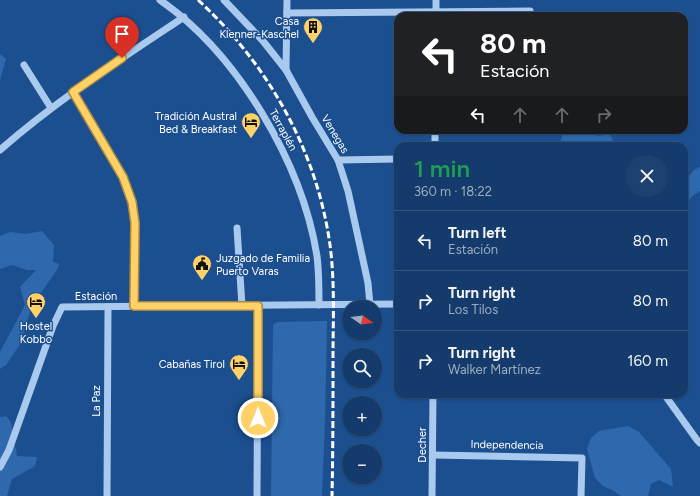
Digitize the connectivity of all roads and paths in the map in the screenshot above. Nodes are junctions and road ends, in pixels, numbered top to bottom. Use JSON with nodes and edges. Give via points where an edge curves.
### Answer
{"nodes":[{"id":1,"x":160,"y":0,"type":"edge"},
{"id":2,"x":224,"y":0,"type":"edge"},
{"id":3,"x":288,"y":0,"type":"edge"},
{"id":4,"x":436,"y":0,"type":"edge"},
{"id":5,"x":530,"y":11,"type":"dead end"},
{"id":6,"x":436,"y":12,"type":"edge"},
{"id":7,"x":499,"y":12,"type":"edge"},
{"id":8,"x":287,"y":13,"type":"junction"},
{"id":9,"x":394,"y":14,"type":"edge"},
{"id":10,"x":184,"y":17,"type":"junction"},
{"id":11,"x":24,"y":65,"type":"dead end"},
{"id":12,"x":286,"y":70,"type":"junction"},
{"id":13,"x":73,"y":92,"type":"junction"},
{"id":14,"x":51,"y":108,"type":"junction"},
{"id":15,"x":0,"y":150,"type":"edge"},
{"id":16,"x":394,"y":159,"type":"edge"},
{"id":17,"x":338,"y":160,"type":"junction"},
{"id":18,"x":237,"y":228,"type":"dead end"},
{"id":19,"x":370,"y":300,"type":"edge"},
{"id":20,"x":394,"y":304,"type":"edge"},
{"id":21,"x":319,"y":305,"type":"junction"},
{"id":22,"x":342,"y":305,"type":"edge"},
{"id":23,"x":382,"y":305,"type":"edge"},
{"id":24,"x":134,"y":306,"type":"junction"},
{"id":25,"x":242,"y":306,"type":"junction"},
{"id":26,"x":258,"y":306,"type":"junction"},
{"id":27,"x":108,"y":307,"type":"junction"},
{"id":28,"x":433,"y":398,"type":"edge"},
{"id":29,"x":667,"y":398,"type":"edge"},
{"id":30,"x":700,"y":443,"type":"edge"},
{"id":31,"x":433,"y":455,"type":"junction"},
{"id":32,"x":0,"y":467,"type":"edge"},
{"id":33,"x":107,"y":496,"type":"edge"},
{"id":34,"x":257,"y":496,"type":"edge"},
{"id":35,"x":432,"y":496,"type":"edge"},
{"id":36,"x":582,"y":496,"type":"edge"}],
"edges":[{"from":1,"to":10,"type":"street","name":"Terraplén"},
{"from":2,"to":12,"type":"street","name":"Venegas","via":[[263,41]]},
{"from":3,"to":8,"type":"street"},
{"from":4,"to":6,"type":"street"},
{"from":5,"to":7,"type":"street"},
{"from":8,"to":9,"type":"street"},
{"from":8,"to":12,"type":"street"},
{"from":10,"to":13,"type":"street"},
{"from":10,"to":21,"type":"street","name":"Terraplén","via":[[235,72],[269,125],[294,176],[315,245],[319,271]]},
{"from":11,"to":14,"type":"street"},
{"from":12,"to":17,"type":"street","name":"Venegas"},
{"from":13,"to":14,"type":"street"},
{"from":13,"to":24,"type":"street","via":[[123,177],[132,202],[135,223]]},
{"from":14,"to":15,"type":"street"},
{"from":16,"to":17,"type":"street"},
{"from":17,"to":19,"type":"street","name":"Venegas","via":[[348,190]]},
{"from":18,"to":25,"type":"street"},
{"from":20,"to":23,"type":"street","name":"Estación"},
{"from":21,"to":22,"type":"street","name":"Estación"},
{"from":21,"to":26,"type":"street","name":"Estación"},
{"from":24,"to":25,"type":"street","name":"Estación"},
{"from":24,"to":27,"type":"street","name":"Estación"},
{"from":25,"to":26,"type":"street","name":"Estación"},
{"from":26,"to":34,"type":"street"},
{"from":27,"to":32,"type":"street","name":"Estación","via":[[62,307],[9,450]]},
{"from":27,"to":33,"type":"street","name":"La Paz"},
{"from":28,"to":31,"type":"street","name":"Decher"},
{"from":29,"to":30,"type":"street"},
{"from":31,"to":35,"type":"street","name":"Decher"},
{"from":31,"to":36,"type":"street","name":"Independencia","via":[[582,458]]}]}
